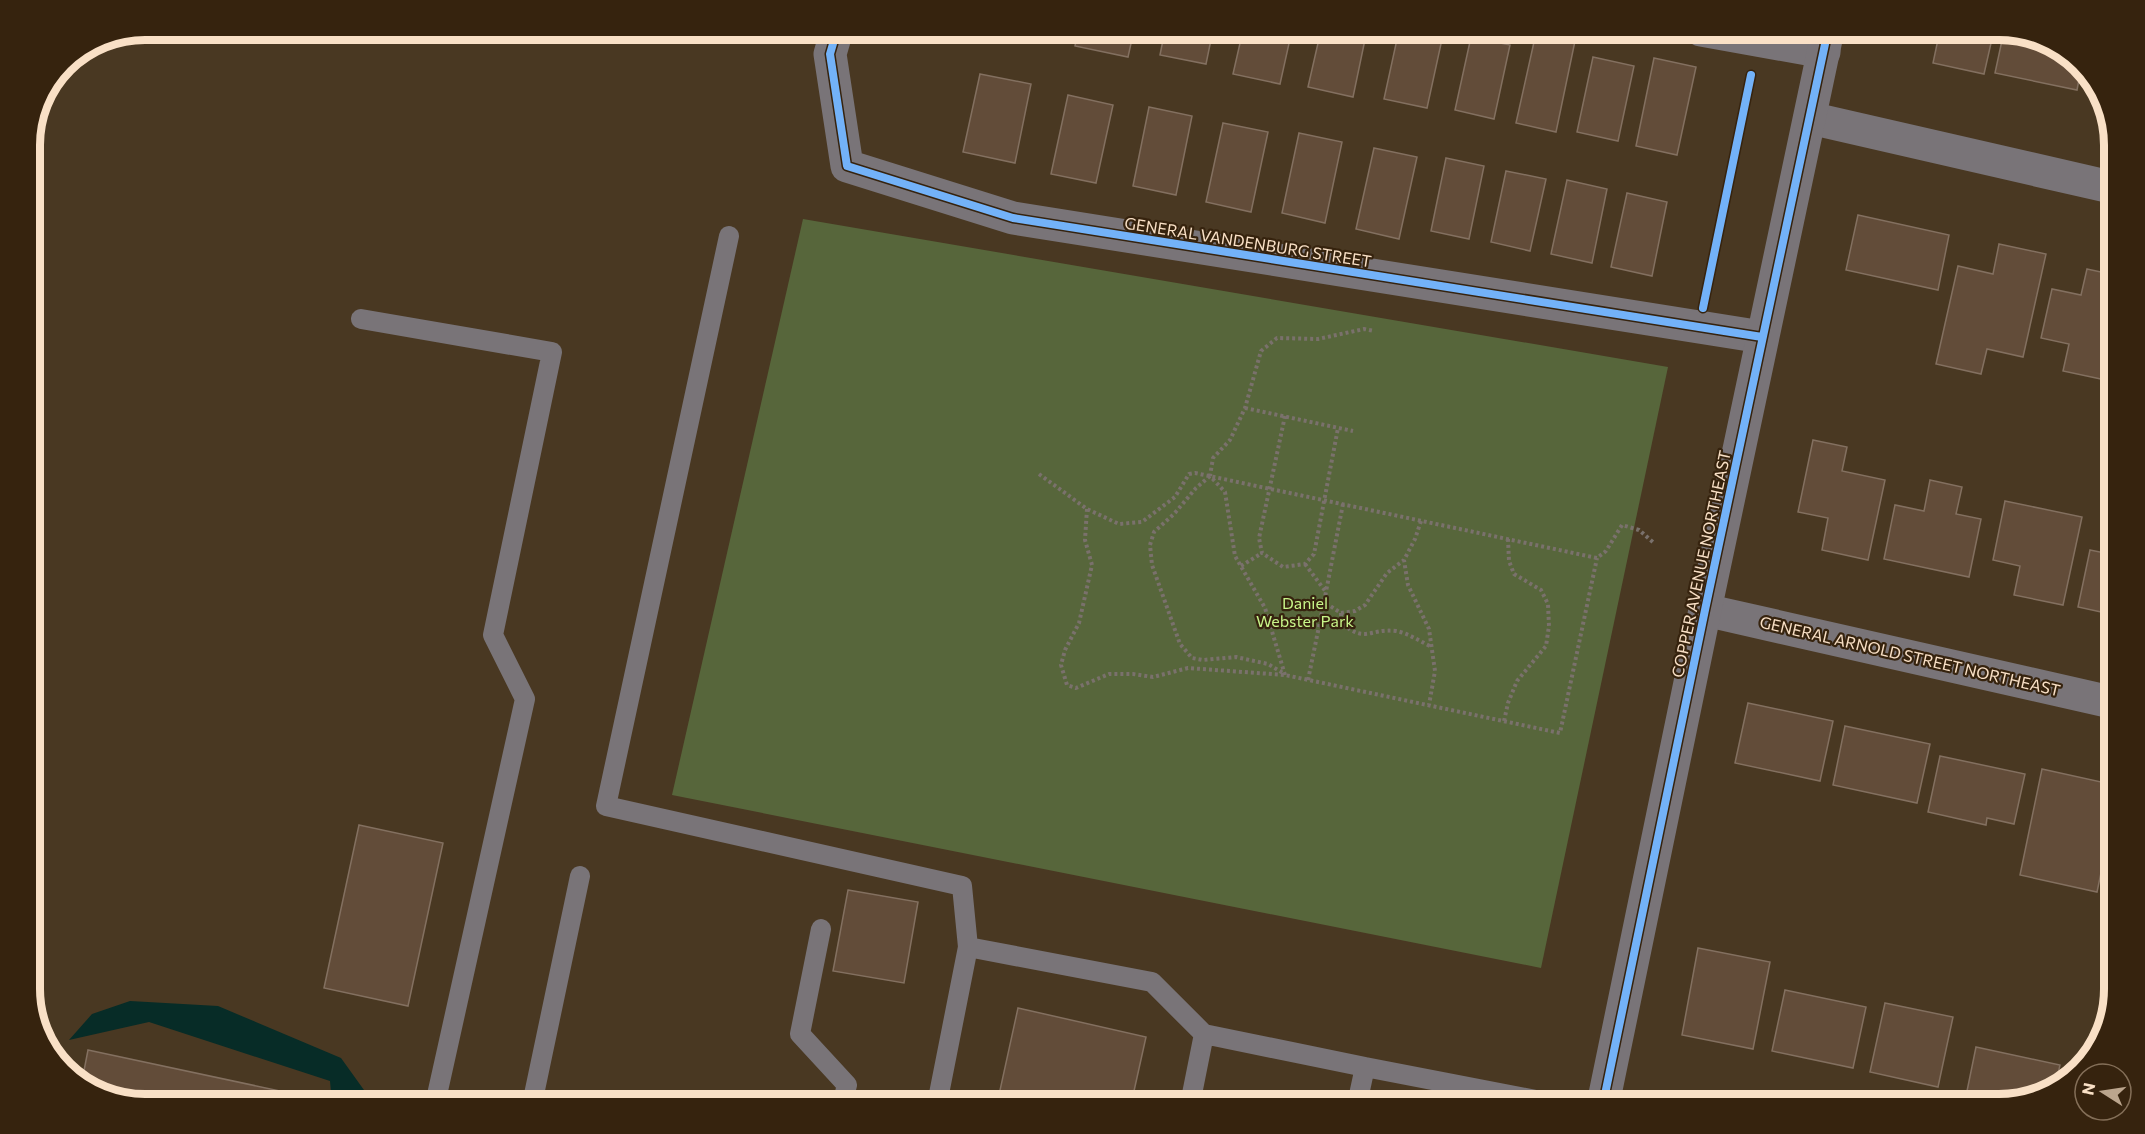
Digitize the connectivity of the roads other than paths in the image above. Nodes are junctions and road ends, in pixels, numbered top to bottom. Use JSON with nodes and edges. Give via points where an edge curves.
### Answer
{"nodes":[{"id":1,"x":1826,"y":41,"type":"edge"},
{"id":2,"x":833,"y":42,"type":"edge"},
{"id":3,"x":1809,"y":118,"type":"junction"},
{"id":4,"x":2104,"y":186,"type":"edge"},
{"id":5,"x":729,"y":236,"type":"dead end"},
{"id":6,"x":361,"y":319,"type":"dead end"},
{"id":7,"x":1762,"y":337,"type":"junction"},
{"id":8,"x":1705,"y":610,"type":"junction"},
{"id":9,"x":2104,"y":701,"type":"edge"},
{"id":10,"x":580,"y":876,"type":"dead end"},
{"id":11,"x":821,"y":930,"type":"dead end"},
{"id":12,"x":968,"y":947,"type":"junction"},
{"id":13,"x":1204,"y":1034,"type":"junction"},
{"id":14,"x":1365,"y":1067,"type":"junction"},
{"id":15,"x":437,"y":1094,"type":"edge"},
{"id":16,"x":534,"y":1094,"type":"edge"},
{"id":17,"x":845,"y":1094,"type":"edge"},
{"id":18,"x":939,"y":1094,"type":"edge"},
{"id":19,"x":1192,"y":1094,"type":"edge"},
{"id":20,"x":1359,"y":1094,"type":"edge"},
{"id":21,"x":1504,"y":1094,"type":"edge"},
{"id":22,"x":1612,"y":1094,"type":"edge"}],
"edges":[{"from":1,"to":3,"type":"street","name":"COPPER AVENUE NORTHEAST"},
{"from":2,"to":7,"type":"street","name":"GENERAL VANDENBURG STREET","via":[[847,166],[1013,218]]},
{"from":3,"to":4,"type":"street"},
{"from":3,"to":7,"type":"street","name":"COPPER AVENUE NORTHEAST"},
{"from":5,"to":12,"type":"lane","via":[[606,806],[962,886]]},
{"from":6,"to":15,"type":"lane","via":[[552,352],[493,635],[525,699]]},
{"from":7,"to":8,"type":"street","name":"COPPER AVENUE NORTHEAST"},
{"from":8,"to":9,"type":"street","name":"GENERAL ARNOLD STREET NORTHEAST"},
{"from":8,"to":22,"type":"street","name":"COPPER AVENUE NORTHEAST"},
{"from":10,"to":16,"type":"lane"},
{"from":11,"to":17,"type":"lane","via":[[800,1034],[847,1085]]},
{"from":12,"to":13,"type":"lane","via":[[1152,982]]},
{"from":12,"to":18,"type":"lane"},
{"from":13,"to":14,"type":"lane"},
{"from":13,"to":19,"type":"lane"},
{"from":14,"to":20,"type":"lane"},
{"from":14,"to":21,"type":"lane"}]}
